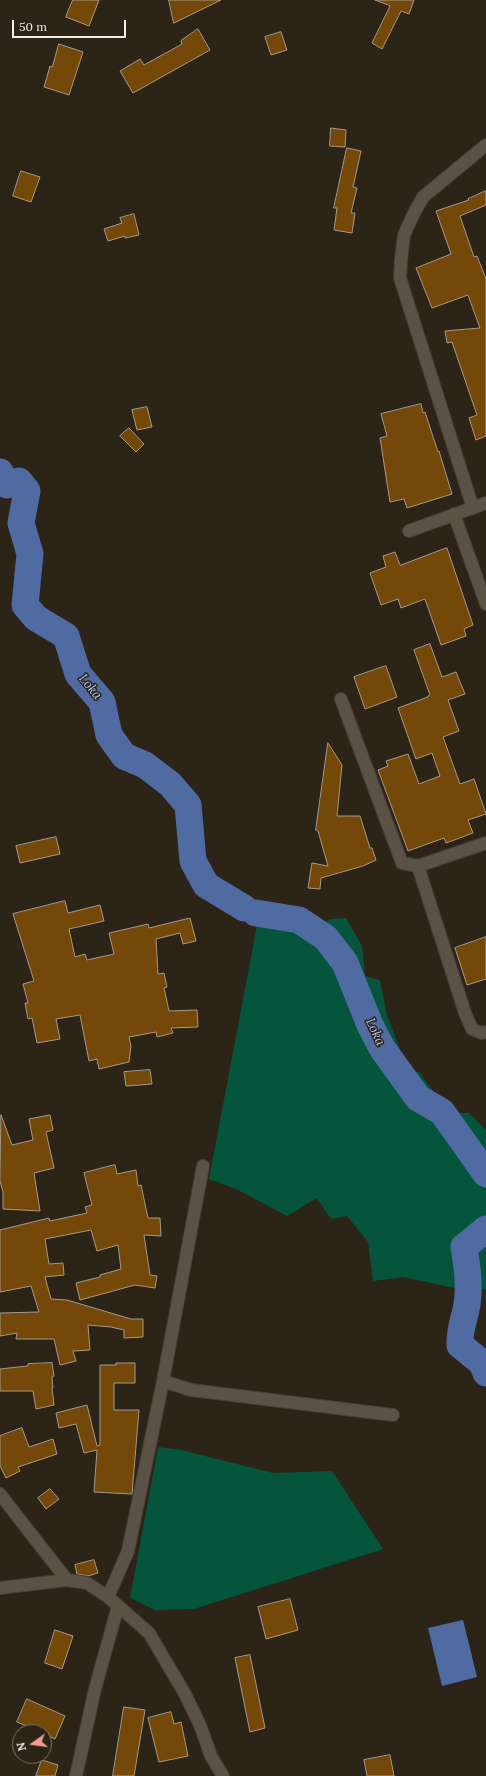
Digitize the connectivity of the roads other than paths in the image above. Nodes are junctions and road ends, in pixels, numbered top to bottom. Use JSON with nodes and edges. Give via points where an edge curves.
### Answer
{"nodes":[{"id":1,"x":486,"y":145,"type":"edge"},
{"id":2,"x":486,"y":503,"type":"edge"},
{"id":3,"x":473,"y":508,"type":"junction"},
{"id":4,"x":454,"y":514,"type":"junction"},
{"id":5,"x":409,"y":530,"type":"dead end"},
{"id":6,"x":486,"y":604,"type":"edge"},
{"id":7,"x":341,"y":699,"type":"dead end"},
{"id":8,"x":486,"y":843,"type":"edge"},
{"id":9,"x":418,"y":866,"type":"junction"},
{"id":10,"x":486,"y":1032,"type":"edge"},
{"id":11,"x":203,"y":1166,"type":"dead end"},
{"id":12,"x":163,"y":1382,"type":"junction"},
{"id":13,"x":393,"y":1415,"type":"dead end"},
{"id":14,"x":1,"y":1497,"type":"edge"},
{"id":15,"x":67,"y":1580,"type":"junction"},
{"id":16,"x":0,"y":1588,"type":"edge"},
{"id":17,"x":108,"y":1597,"type":"junction"},
{"id":18,"x":118,"y":1606,"type":"junction"},
{"id":19,"x":76,"y":1776,"type":"edge"},
{"id":20,"x":223,"y":1776,"type":"edge"}],
"edges":[{"from":1,"to":3,"type":"street","via":[[424,197],[404,235],[400,278]]},
{"from":2,"to":3,"type":"street"},
{"from":3,"to":4,"type":"street"},
{"from":4,"to":5,"type":"street"},
{"from":4,"to":6,"type":"street"},
{"from":7,"to":9,"type":"street","via":[[402,863]]},
{"from":8,"to":9,"type":"street"},
{"from":9,"to":10,"type":"street","via":[[465,1013],[472,1029]]},
{"from":11,"to":12,"type":"street"},
{"from":12,"to":13,"type":"street","via":[[191,1390]]},
{"from":12,"to":17,"type":"street","via":[[128,1551]]},
{"from":14,"to":15,"type":"street"},
{"from":15,"to":16,"type":"street"},
{"from":15,"to":17,"type":"street","via":[[87,1583]]},
{"from":17,"to":18,"type":"street"},
{"from":18,"to":19,"type":"street","via":[[95,1689]]},
{"from":18,"to":20,"type":"street","via":[[149,1634],[185,1694],[211,1756]]}]}
